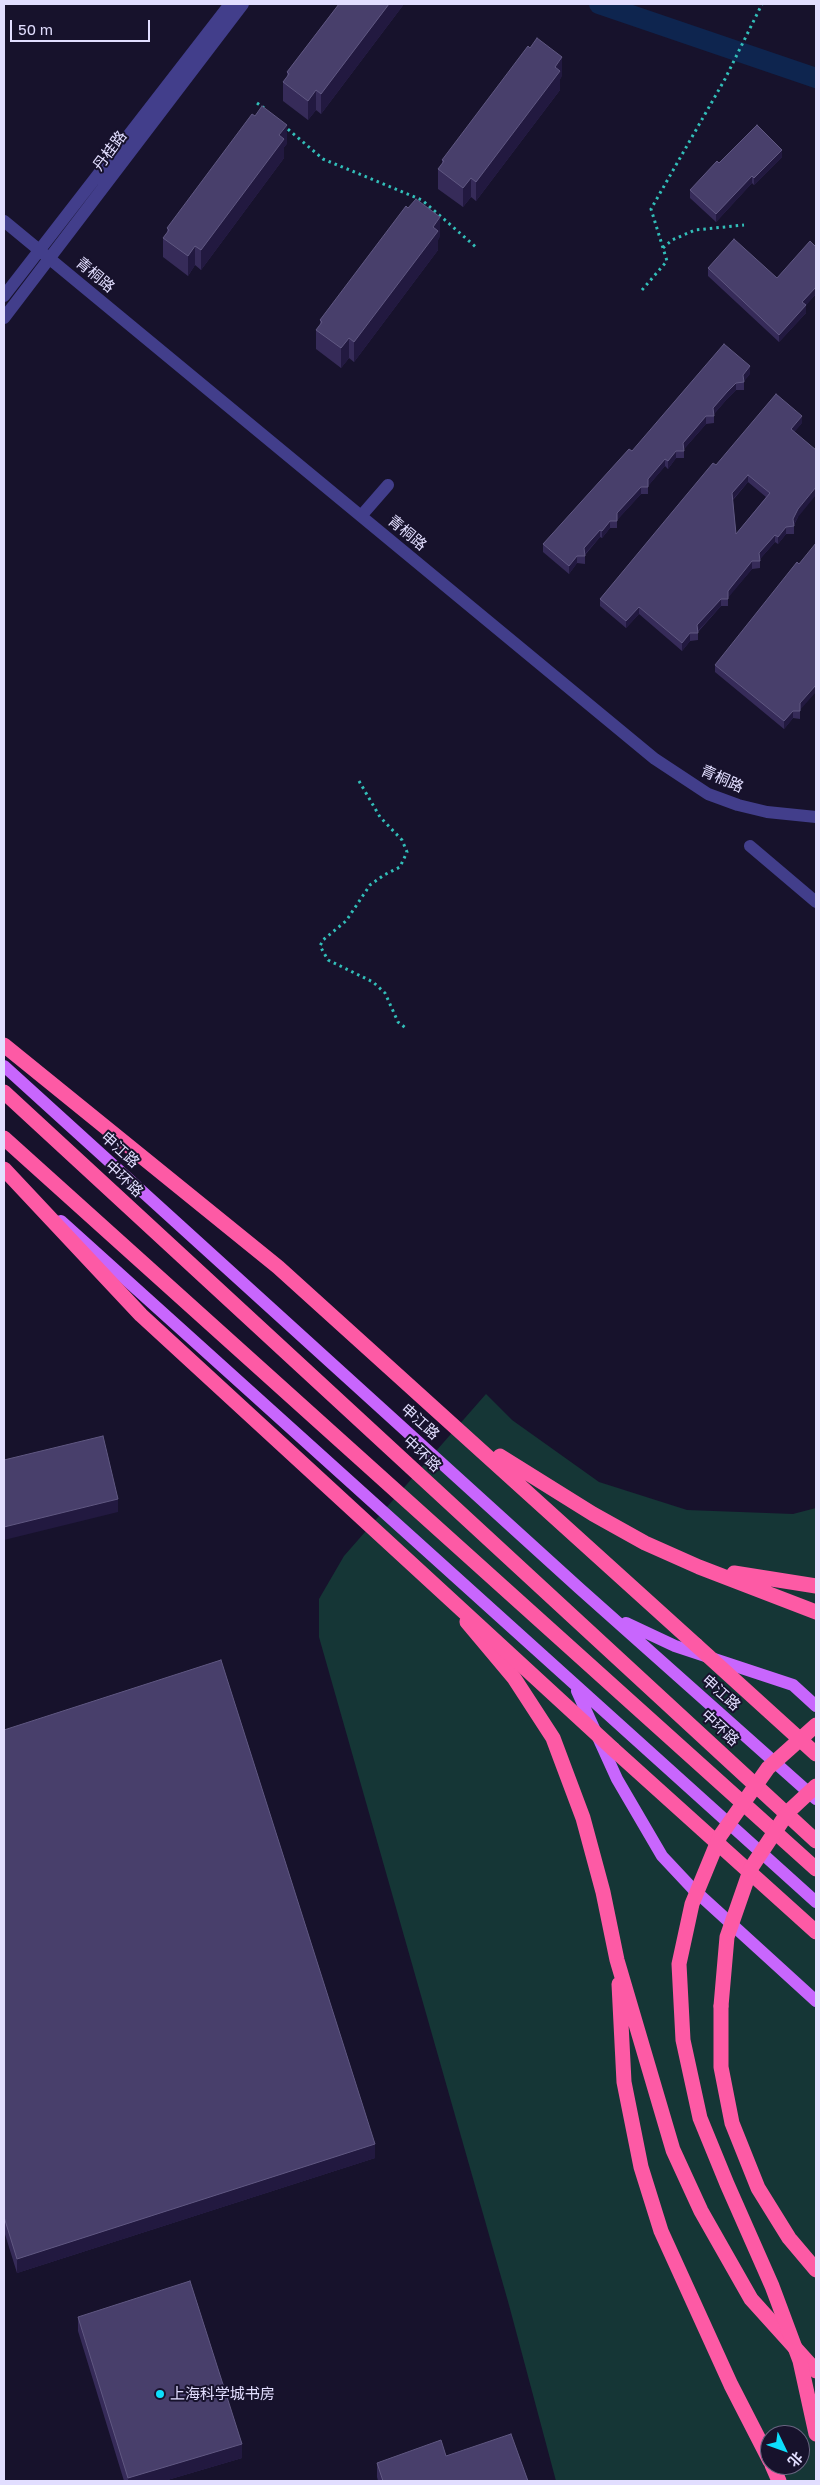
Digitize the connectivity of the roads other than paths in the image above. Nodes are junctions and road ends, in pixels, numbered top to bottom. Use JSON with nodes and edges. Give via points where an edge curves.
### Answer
{"nodes":[{"id":1,"x":230,"y":4,"type":"edge"},
{"id":2,"x":243,"y":4,"type":"edge"},
{"id":3,"x":4,"y":221,"type":"edge"},
{"id":4,"x":44,"y":254,"type":"junction"},
{"id":5,"x":4,"y":296,"type":"edge"},
{"id":6,"x":4,"y":318,"type":"edge"},
{"id":7,"x":388,"y":485,"type":"dead end"},
{"id":8,"x":361,"y":516,"type":"junction"},
{"id":9,"x":816,"y":817,"type":"edge"},
{"id":10,"x":750,"y":846,"type":"dead end"},
{"id":11,"x":816,"y":902,"type":"edge"},
{"id":12,"x":4,"y":1045,"type":"edge"},
{"id":13,"x":4,"y":1066,"type":"edge"},
{"id":14,"x":4,"y":1092,"type":"edge"},
{"id":15,"x":4,"y":1138,"type":"edge"},
{"id":16,"x":4,"y":1169,"type":"edge"},
{"id":17,"x":457,"y":1427,"type":"junction"},
{"id":18,"x":699,"y":1567,"type":"junction"},
{"id":19,"x":816,"y":1586,"type":"edge"},
{"id":20,"x":579,"y":1588,"type":"junction"},
{"id":21,"x":452,"y":1603,"type":"junction"},
{"id":22,"x":816,"y":1612,"type":"edge"},
{"id":23,"x":574,"y":1684,"type":"junction"},
{"id":24,"x":816,"y":1706,"type":"edge"},
{"id":25,"x":816,"y":1725,"type":"edge"},
{"id":26,"x":816,"y":1754,"type":"edge"},
{"id":27,"x":816,"y":1786,"type":"edge"},
{"id":28,"x":816,"y":1799,"type":"edge"},
{"id":29,"x":816,"y":1841,"type":"edge"},
{"id":30,"x":816,"y":1869,"type":"edge"},
{"id":31,"x":816,"y":1902,"type":"edge"},
{"id":32,"x":816,"y":1932,"type":"edge"},
{"id":33,"x":617,"y":1960,"type":"junction"},
{"id":34,"x":816,"y":2001,"type":"edge"},
{"id":35,"x":816,"y":2270,"type":"edge"},
{"id":36,"x":816,"y":2371,"type":"edge"},
{"id":37,"x":816,"y":2434,"type":"edge"},
{"id":38,"x":760,"y":2442,"type":"edge"}],
"edges":[{"from":1,"to":4,"type":"street","name":"丹桂路"},
{"from":2,"to":4,"type":"street","name":"丹桂路"},
{"from":3,"to":4,"type":"street","name":"青桐路"},
{"from":4,"to":5,"type":"street","name":"丹桂路"},
{"from":4,"to":6,"type":"street","name":"丹桂路"},
{"from":4,"to":8,"type":"street","name":"青桐路"},
{"from":7,"to":8,"type":"street"},
{"from":8,"to":9,"type":"street","name":"青桐路","via":[[683,780],[738,805],[767,812]]},
{"from":10,"to":11,"type":"street"},
{"from":12,"to":17,"type":"highway","via":[[278,1267]]},
{"from":13,"to":20,"type":"main road","name":"申江路"},
{"from":14,"to":29,"type":"highway","name":"中环路","bridge":true},
{"from":15,"to":30,"type":"highway","bridge":true},
{"from":16,"to":21,"type":"highway","bridge":true,"via":[[141,1315]]},
{"from":16,"to":23,"type":"main road"},
{"from":17,"to":18,"type":"highway","via":[[528,1476],[593,1514],[645,1544]]},
{"from":17,"to":26,"type":"highway","bridge":true},
{"from":18,"to":19,"type":"highway"},
{"from":18,"to":22,"type":"highway"},
{"from":20,"to":24,"type":"main road","via":[[629,1625],[675,1646],[793,1685]]},
{"from":20,"to":28,"type":"main road","name":"申江路"},
{"from":21,"to":32,"type":"highway","bridge":true},
{"from":21,"to":33,"type":"highway","bridge":true,"via":[[514,1678],[552,1738],[583,1818]]},
{"from":23,"to":31,"type":"main road"},
{"from":23,"to":34,"type":"main road","via":[[617,1779],[662,1856],[692,1888]]},
{"from":25,"to":37,"type":"highway","bridge":true,"via":[[768,1768],[720,1836],[692,1904],[679,1964],[683,2040],[700,2118],[772,2286],[800,2361]]},
{"from":27,"to":35,"type":"highway","bridge":true,"via":[[788,1812],[751,1868],[727,1937],[721,2006],[721,2067],[732,2123],[758,2188],[790,2238]]},
{"from":33,"to":36,"type":"highway","bridge":true,"via":[[673,2150],[702,2211],[751,2299]]},
{"from":33,"to":38,"type":"highway","via":[[624,2082],[641,2166],[661,2231]]}]}
